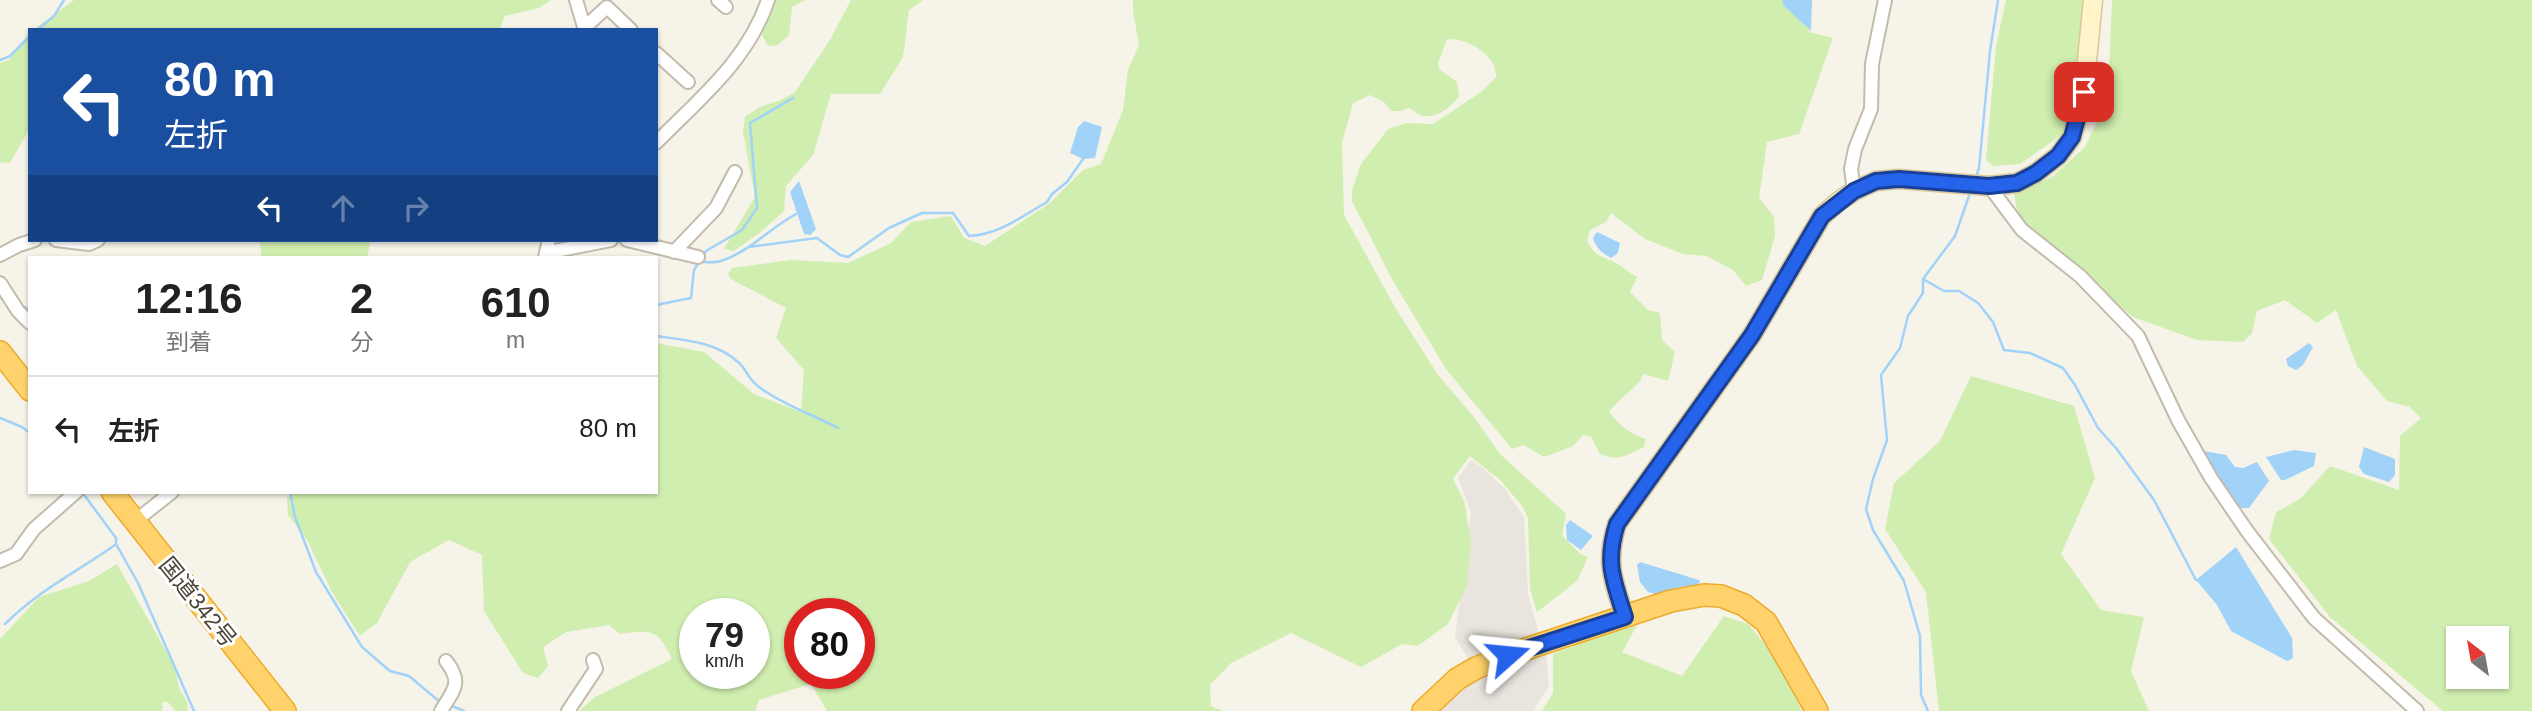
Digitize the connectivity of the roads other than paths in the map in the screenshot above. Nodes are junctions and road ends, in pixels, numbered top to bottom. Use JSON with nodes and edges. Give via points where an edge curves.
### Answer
{"nodes":[{"id":1,"x":576,"y":0,"type":"edge"},
{"id":2,"x":768,"y":0,"type":"edge"},
{"id":3,"x":1885,"y":0,"type":"edge"},
{"id":4,"x":2093,"y":0,"type":"edge"},
{"id":5,"x":584,"y":28,"type":"edge"},
{"id":6,"x":585,"y":28,"type":"edge"},
{"id":7,"x":629,"y":28,"type":"edge"},
{"id":8,"x":658,"y":55,"type":"edge"},
{"id":9,"x":688,"y":82,"type":"dead end"},
{"id":10,"x":658,"y":140,"type":"edge"},
{"id":11,"x":735,"y":172,"type":"dead end"},
{"id":12,"x":1989,"y":186,"type":"junction"},
{"id":13,"x":1854,"y":191,"type":"junction"},
{"id":14,"x":29,"y":242,"type":"edge"},
{"id":15,"x":72,"y":242,"type":"edge"},
{"id":16,"x":94,"y":242,"type":"edge"},
{"id":17,"x":600,"y":242,"type":"edge"},
{"id":18,"x":635,"y":242,"type":"edge"},
{"id":19,"x":549,"y":251,"type":"edge"},
{"id":20,"x":674,"y":252,"type":"junction"},
{"id":21,"x":0,"y":255,"type":"edge"},
{"id":22,"x":698,"y":257,"type":"dead end"},
{"id":23,"x":0,"y":283,"type":"edge"},
{"id":24,"x":28,"y":321,"type":"edge"},
{"id":25,"x":0,"y":352,"type":"edge"},
{"id":26,"x":28,"y":387,"type":"edge"},
{"id":27,"x":74,"y":494,"type":"edge"},
{"id":28,"x":113,"y":494,"type":"edge"},
{"id":29,"x":166,"y":494,"type":"edge"},
{"id":30,"x":134,"y":522,"type":"junction"},
{"id":31,"x":0,"y":561,"type":"edge"},
{"id":32,"x":1625,"y":617,"type":"junction"},
{"id":33,"x":593,"y":660,"type":"dead end"},
{"id":34,"x":446,"y":661,"type":"dead end"},
{"id":35,"x":285,"y":711,"type":"edge"},
{"id":36,"x":441,"y":711,"type":"edge"},
{"id":37,"x":569,"y":711,"type":"edge"},
{"id":38,"x":1423,"y":711,"type":"edge"},
{"id":39,"x":1816,"y":711,"type":"edge"},
{"id":40,"x":2417,"y":711,"type":"edge"}],
"edges":[{"from":1,"to":5,"type":"street"},
{"from":2,"to":10,"type":"street","via":[[760,24],[737,61]]},
{"from":3,"to":13,"type":"street","via":[[1872,64],[1871,109],[1851,169]]},
{"from":4,"to":12,"type":"street","via":[[2084,92],[2072,137],[2058,156],[2036,173],[2017,183]]},
{"from":6,"to":7,"type":"street","via":[[607,7]]},
{"from":8,"to":9,"type":"street"},
{"from":11,"to":20,"type":"street","via":[[716,208]]},
{"from":12,"to":13,"type":"street","via":[[1899,179],[1876,181]]},
{"from":12,"to":40,"type":"street","via":[[2022,230],[2080,276],[2138,336],[2211,478],[2314,618]]},
{"from":13,"to":32,"type":"street","via":[[1822,216],[1752,335],[1617,524],[1611,563]]},
{"from":14,"to":21,"type":"street"},
{"from":15,"to":16,"type":"street"},
{"from":17,"to":19,"type":"street"},
{"from":18,"to":20,"type":"street"},
{"from":20,"to":22,"type":"street"},
{"from":23,"to":24,"type":"street"},
{"from":25,"to":26,"type":"highway"},
{"from":27,"to":31,"type":"street","via":[[34,529],[16,554]]},
{"from":28,"to":30,"type":"highway","name":"国道342号"},
{"from":29,"to":30,"type":"street"},
{"from":30,"to":35,"type":"highway","name":"国道342号"},
{"from":32,"to":38,"type":"highway","via":[[1476,668]]},
{"from":32,"to":39,"type":"highway","via":[[1704,595],[1744,605],[1766,622]]},
{"from":33,"to":37,"type":"street","via":[[596,669]]},
{"from":34,"to":36,"type":"street","via":[[455,673],[456,686]]}]}
